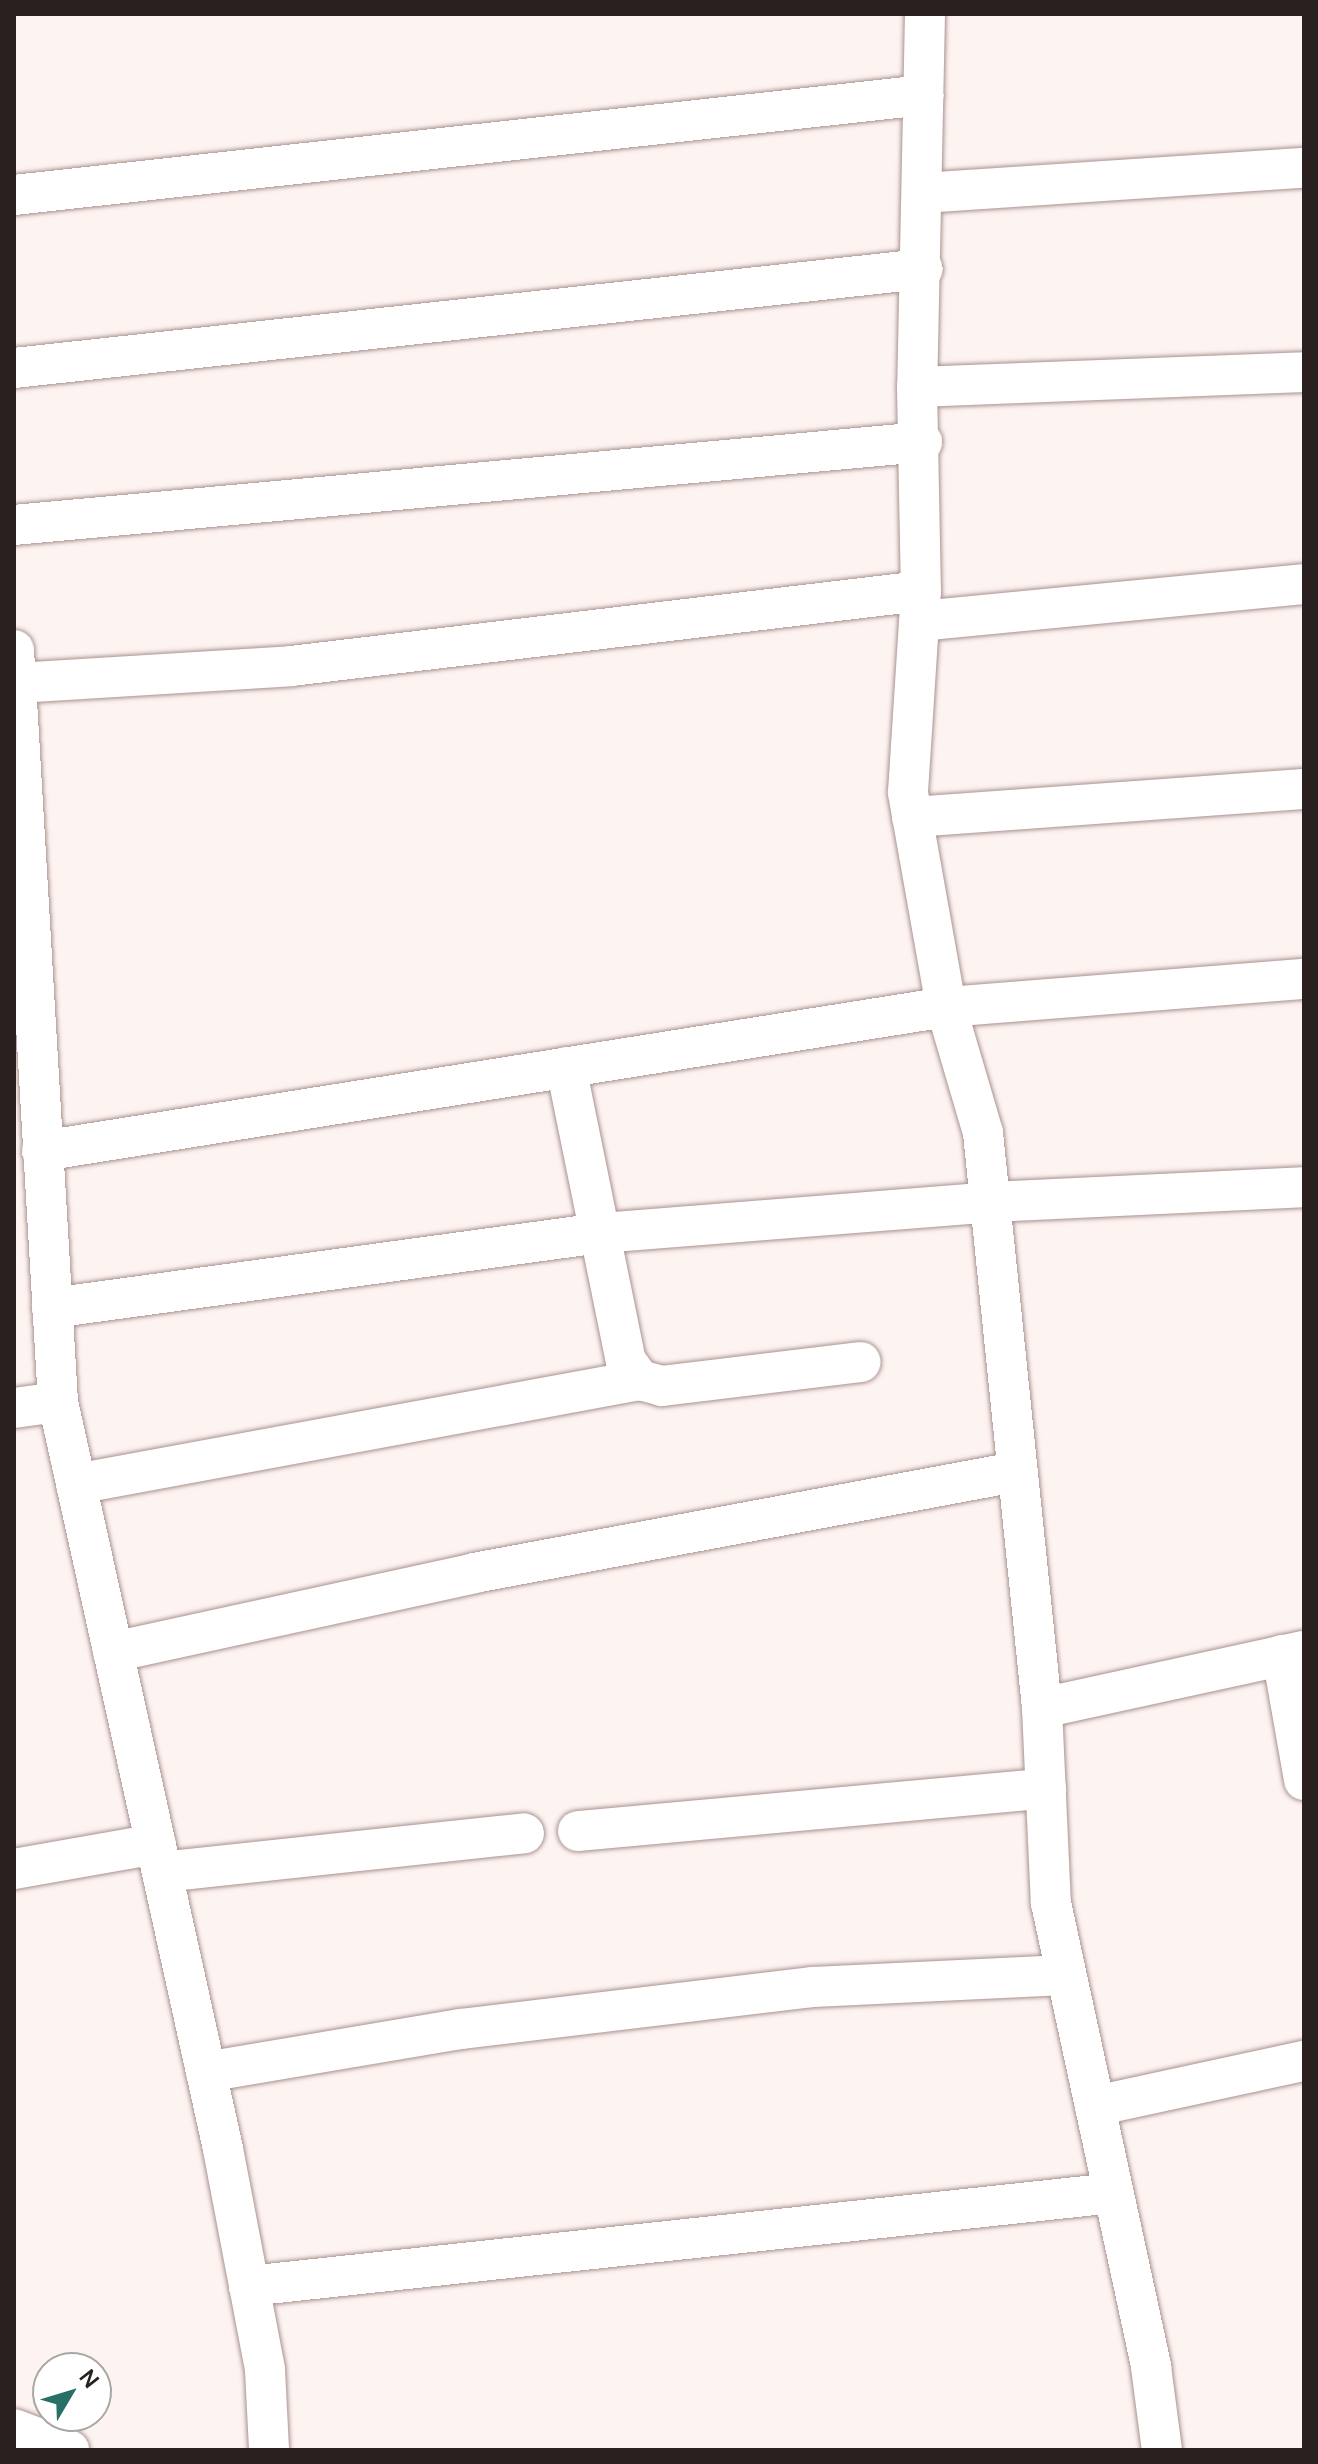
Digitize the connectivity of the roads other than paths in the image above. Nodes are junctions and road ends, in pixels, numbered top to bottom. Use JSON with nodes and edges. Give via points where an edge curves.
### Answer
{"nodes":[{"id":1,"x":925,"y":14,"type":"edge"},
{"id":2,"x":924,"y":95,"type":"junction"},
{"id":3,"x":1304,"y":168,"type":"edge"},
{"id":4,"x":923,"y":193,"type":"junction"},
{"id":5,"x":14,"y":195,"type":"edge"},
{"id":6,"x":923,"y":269,"type":"junction"},
{"id":7,"x":14,"y":368,"type":"edge"},
{"id":8,"x":1304,"y":372,"type":"edge"},
{"id":9,"x":917,"y":387,"type":"junction"},
{"id":10,"x":922,"y":442,"type":"junction"},
{"id":11,"x":14,"y":525,"type":"edge"},
{"id":12,"x":1304,"y":584,"type":"edge"},
{"id":13,"x":921,"y":606,"type":"junction"},
{"id":14,"x":15,"y":667,"type":"edge"},
{"id":15,"x":1304,"y":789,"type":"edge"},
{"id":16,"x":912,"y":817,"type":"junction"},
{"id":17,"x":1304,"y":979,"type":"edge"},
{"id":18,"x":22,"y":991,"type":"edge"},
{"id":19,"x":946,"y":1007,"type":"junction"},
{"id":20,"x":566,"y":1067,"type":"junction"},
{"id":21,"x":33,"y":1171,"type":"edge"},
{"id":22,"x":1304,"y":1187,"type":"edge"},
{"id":23,"x":990,"y":1202,"type":"junction"},
{"id":24,"x":600,"y":1233,"type":"junction"},
{"id":25,"x":52,"y":1308,"type":"junction"},
{"id":26,"x":861,"y":1362,"type":"dead end"},
{"id":27,"x":640,"y":1380,"type":"junction"},
{"id":28,"x":58,"y":1402,"type":"junction"},
{"id":29,"x":14,"y":1408,"type":"edge"},
{"id":30,"x":1015,"y":1472,"type":"junction"},
{"id":31,"x":76,"y":1484,"type":"junction"},
{"id":32,"x":113,"y":1652,"type":"junction"},
{"id":33,"x":1293,"y":1653,"type":"edge"},
{"id":34,"x":1042,"y":1708,"type":"junction"},
{"id":35,"x":1304,"y":1780,"type":"edge"},
{"id":36,"x":1046,"y":1788,"type":"junction"},
{"id":37,"x":578,"y":1831,"type":"dead end"},
{"id":38,"x":524,"y":1833,"type":"dead end"},
{"id":39,"x":159,"y":1858,"type":"junction"},
{"id":40,"x":14,"y":1869,"type":"edge"},
{"id":41,"x":1066,"y":1975,"type":"junction"},
{"id":42,"x":1304,"y":2061,"type":"edge"},
{"id":43,"x":206,"y":2072,"type":"junction"},
{"id":44,"x":1095,"y":2106,"type":"junction"},
{"id":45,"x":1113,"y":2193,"type":"junction"},
{"id":46,"x":249,"y":2286,"type":"junction"},
{"id":47,"x":14,"y":2429,"type":"edge"},
{"id":48,"x":69,"y":2450,"type":"edge"},
{"id":49,"x":269,"y":2450,"type":"edge"},
{"id":50,"x":1162,"y":2450,"type":"edge"}],
"edges":[{"from":1,"to":2,"type":"street"},
{"from":2,"to":4,"type":"street"},
{"from":2,"to":5,"type":"street"},
{"from":3,"to":4,"type":"street"},
{"from":4,"to":6,"type":"street"},
{"from":6,"to":7,"type":"street"},
{"from":6,"to":9,"type":"street"},
{"from":8,"to":9,"type":"street"},
{"from":9,"to":10,"type":"street"},
{"from":10,"to":11,"type":"street"},
{"from":10,"to":13,"type":"street"},
{"from":12,"to":13,"type":"street"},
{"from":13,"to":14,"type":"street","via":[[291,666]]},
{"from":13,"to":16,"type":"street"},
{"from":14,"to":18,"type":"street"},
{"from":15,"to":16,"type":"street"},
{"from":16,"to":19,"type":"street"},
{"from":17,"to":19,"type":"street"},
{"from":18,"to":21,"type":"street"},
{"from":19,"to":20,"type":"street"},
{"from":19,"to":23,"type":"street","via":[[983,1133]]},
{"from":20,"to":21,"type":"street"},
{"from":20,"to":24,"type":"street"},
{"from":21,"to":25,"type":"street"},
{"from":22,"to":23,"type":"street"},
{"from":23,"to":24,"type":"street"},
{"from":23,"to":30,"type":"street"},
{"from":24,"to":25,"type":"street"},
{"from":24,"to":27,"type":"street","via":[[626,1361]]},
{"from":25,"to":28,"type":"street"},
{"from":26,"to":27,"type":"street","via":[[662,1386]]},
{"from":27,"to":31,"type":"street"},
{"from":28,"to":29,"type":"street"},
{"from":28,"to":31,"type":"street"},
{"from":30,"to":32,"type":"street","via":[[474,1573]]},
{"from":30,"to":34,"type":"street"},
{"from":31,"to":32,"type":"street"},
{"from":32,"to":39,"type":"street"},
{"from":33,"to":34,"type":"street"},
{"from":33,"to":35,"type":"street"},
{"from":34,"to":36,"type":"street"},
{"from":36,"to":37,"type":"street"},
{"from":36,"to":41,"type":"street","via":[[1051,1903]]},
{"from":38,"to":39,"type":"street"},
{"from":39,"to":40,"type":"street"},
{"from":39,"to":43,"type":"street"},
{"from":41,"to":43,"type":"street","via":[[812,1987],[461,2029]]},
{"from":41,"to":44,"type":"street"},
{"from":42,"to":44,"type":"street"},
{"from":43,"to":46,"type":"street"},
{"from":44,"to":45,"type":"street"},
{"from":45,"to":46,"type":"street"},
{"from":45,"to":50,"type":"street"},
{"from":46,"to":49,"type":"street","via":[[265,2370]]},
{"from":47,"to":48,"type":"street"}]}
